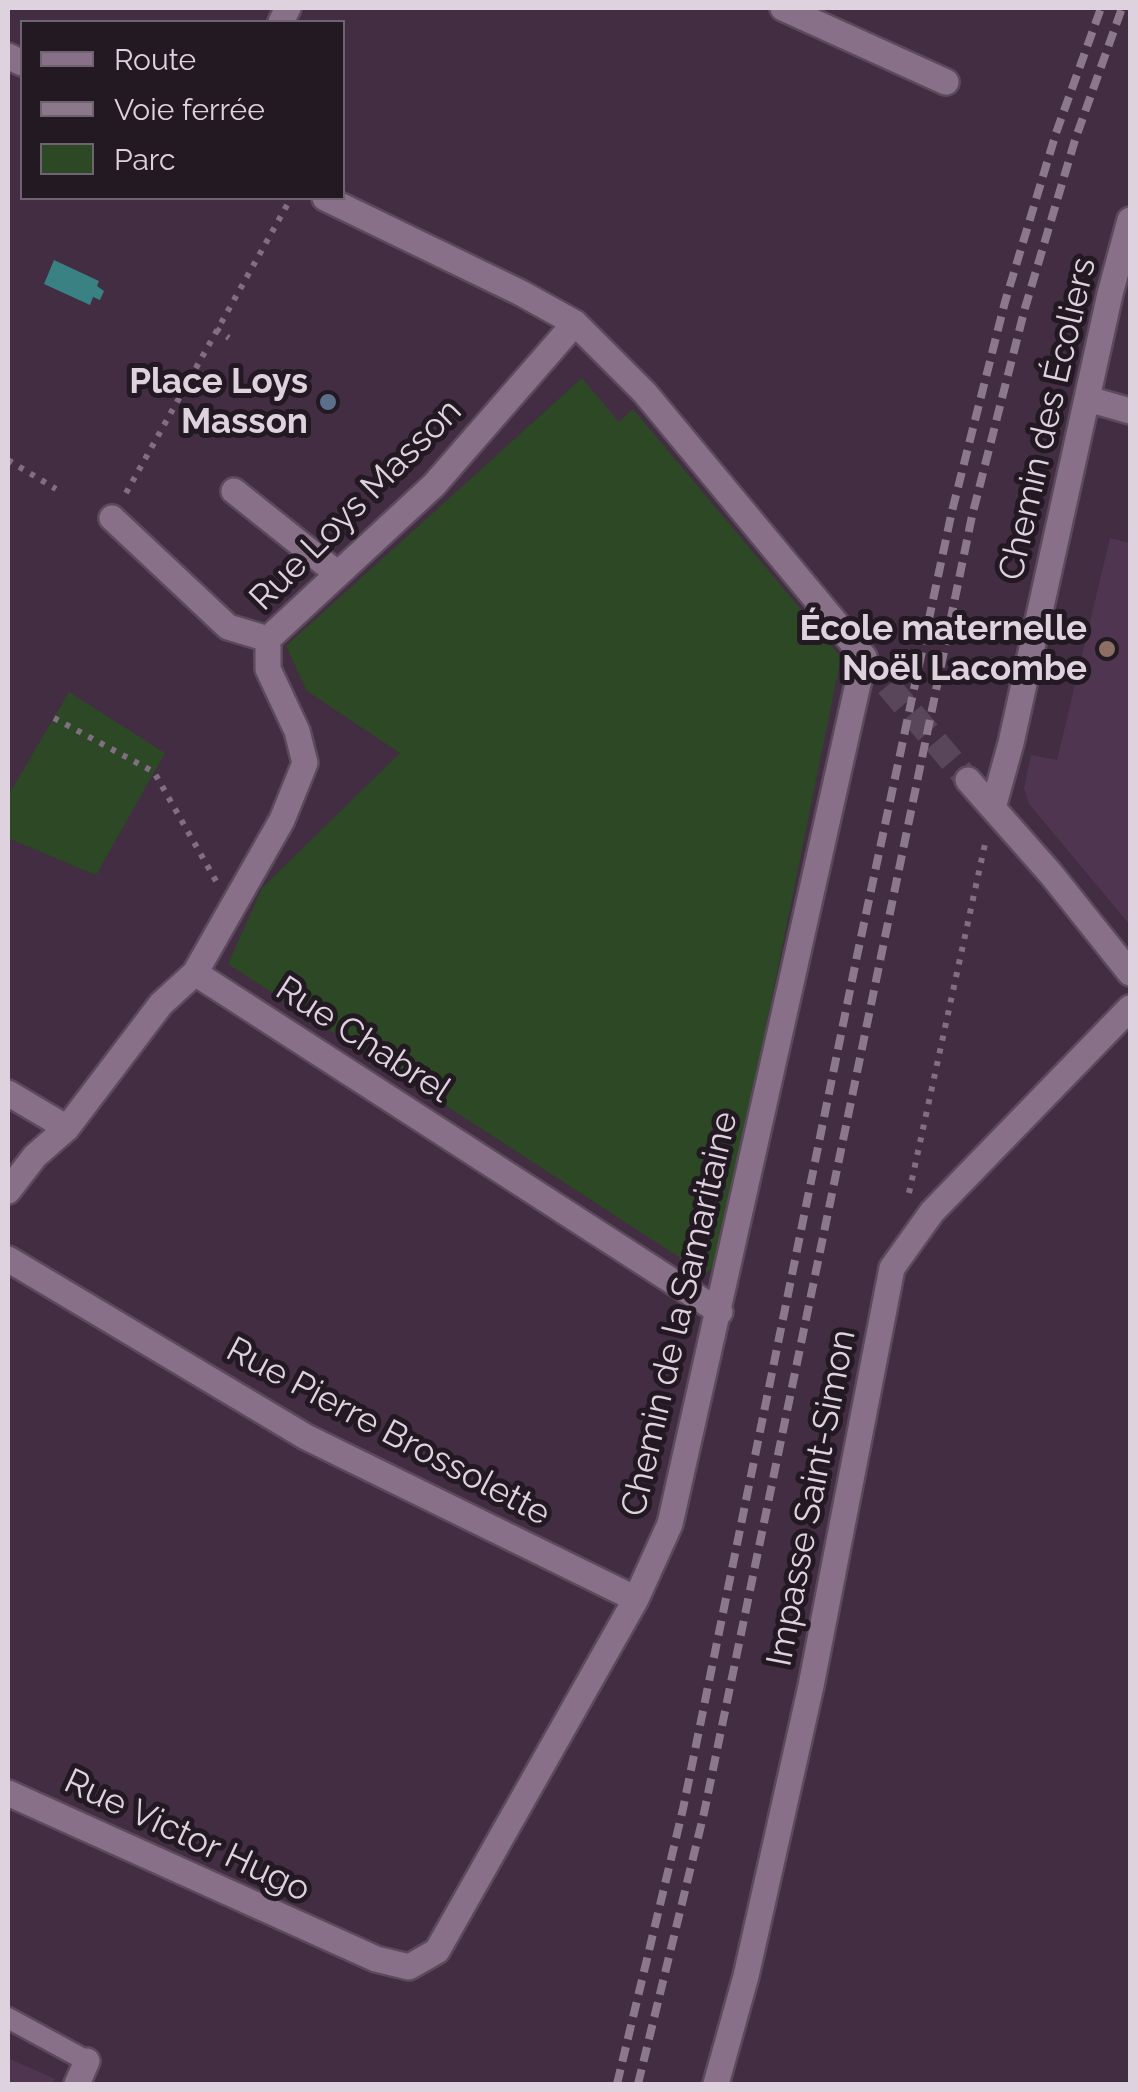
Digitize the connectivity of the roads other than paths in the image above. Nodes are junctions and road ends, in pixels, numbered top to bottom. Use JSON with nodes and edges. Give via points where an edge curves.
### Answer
{"nodes":[{"id":1,"x":783,"y":8,"type":"edge"},
{"id":2,"x":946,"y":82,"type":"dead end"},
{"id":3,"x":329,"y":200,"type":"edge"},
{"id":4,"x":1130,"y":220,"type":"edge"},
{"id":5,"x":575,"y":323,"type":"junction"},
{"id":6,"x":1088,"y":399,"type":"junction"},
{"id":7,"x":1130,"y":411,"type":"edge"},
{"id":8,"x":234,"y":491,"type":"dead end"},
{"id":9,"x":112,"y":518,"type":"road end"},
{"id":10,"x":338,"y":574,"type":"junction"},
{"id":11,"x":268,"y":639,"type":"junction"},
{"id":12,"x":968,"y":780,"type":"tunnel mouth"},
{"id":13,"x":993,"y":808,"type":"junction"},
{"id":14,"x":1130,"y":972,"type":"edge"},
{"id":15,"x":196,"y":974,"type":"junction"},
{"id":16,"x":1130,"y":1008,"type":"edge"},
{"id":17,"x":8,"y":1093,"type":"edge"},
{"id":18,"x":67,"y":1128,"type":"junction"},
{"id":19,"x":8,"y":1191,"type":"edge"},
{"id":20,"x":8,"y":1259,"type":"edge"},
{"id":21,"x":720,"y":1312,"type":"junction"},
{"id":22,"x":636,"y":1598,"type":"junction"},
{"id":23,"x":8,"y":1793,"type":"edge"},
{"id":24,"x":338,"y":1943,"type":"joint"},
{"id":25,"x":8,"y":2018,"type":"edge"},
{"id":26,"x":82,"y":2072,"type":"edge"},
{"id":27,"x":716,"y":2084,"type":"edge"}],
"edges":[{"from":1,"to":2,"type":"street"},
{"from":3,"to":5,"type":"street"},
{"from":4,"to":6,"type":"street","name":"Chemin des Écoliers"},
{"from":5,"to":10,"type":"street","name":"Rue Loys Masson","via":[[434,485]]},
{"from":5,"to":21,"type":"street","name":"Chemin de la Samaritaine","via":[[646,393],[864,657]]},
{"from":6,"to":7,"type":"street"},
{"from":6,"to":13,"type":"street","name":"Chemin des Écoliers"},
{"from":8,"to":10,"type":"street"},
{"from":9,"to":11,"type":"street","via":[[228,628]]},
{"from":10,"to":11,"type":"street","name":"Rue Loys Masson"},
{"from":11,"to":15,"type":"street","name":"Rue Loys Masson","via":[[268,669],[305,763],[282,820]]},
{"from":12,"to":13,"type":"street"},
{"from":13,"to":14,"type":"street"},
{"from":15,"to":18,"type":"street","via":[[161,1004]]},
{"from":15,"to":21,"type":"street","name":"Rue Chabrel"},
{"from":16,"to":27,"type":"street","name":"Impasse Saint-Simon","via":[[932,1212],[892,1268],[811,1686]]},
{"from":17,"to":18,"type":"street"},
{"from":18,"to":19,"type":"street"},
{"from":20,"to":22,"type":"street","name":"Rue Pierre Brossolette","via":[[306,1437]]},
{"from":21,"to":22,"type":"street","name":"Chemin de la Samaritaine","via":[[670,1524]]},
{"from":22,"to":24,"type":"street","name":"Chemin de la Samaritaine","via":[[437,1951],[408,1967]]},
{"from":23,"to":24,"type":"street","name":"Rue Victor Hugo"},
{"from":25,"to":26,"type":"lane"}]}
